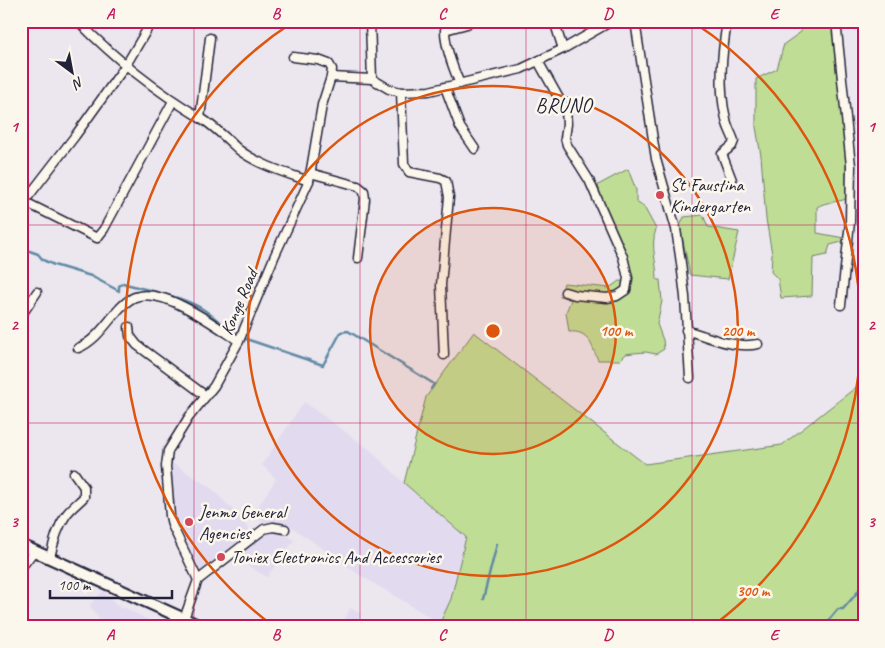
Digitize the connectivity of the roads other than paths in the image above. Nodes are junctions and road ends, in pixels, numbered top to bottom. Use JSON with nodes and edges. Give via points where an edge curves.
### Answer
{"nodes":[{"id":1,"x":78,"y":21,"type":"edge"},
{"id":2,"x":152,"y":21,"type":"edge"},
{"id":3,"x":370,"y":21,"type":"edge"},
{"id":4,"x":554,"y":21,"type":"edge"},
{"id":5,"x":612,"y":21,"type":"edge"},
{"id":6,"x":635,"y":21,"type":"edge"},
{"id":7,"x":727,"y":21,"type":"edge"},
{"id":8,"x":836,"y":21,"type":"edge"},
{"id":9,"x":467,"y":24,"type":"dead end"},
{"id":10,"x":210,"y":38,"type":"dead end"},
{"id":11,"x":563,"y":49,"type":"junction"},
{"id":12,"x":293,"y":57,"type":"dead end"},
{"id":13,"x":538,"y":61,"type":"junction"},
{"id":14,"x":126,"y":66,"type":"junction"},
{"id":15,"x":332,"y":77,"type":"junction"},
{"id":16,"x":372,"y":79,"type":"junction"},
{"id":17,"x":460,"y":84,"type":"junction"},
{"id":18,"x":444,"y":87,"type":"junction"},
{"id":19,"x":401,"y":92,"type":"junction"},
{"id":20,"x":173,"y":101,"type":"junction"},
{"id":21,"x":200,"y":118,"type":"junction"},
{"id":22,"x":475,"y":149,"type":"dead end"},
{"id":23,"x":310,"y":177,"type":"junction"},
{"id":24,"x":732,"y":180,"type":"dead end"},
{"id":25,"x":22,"y":203,"type":"edge"},
{"id":26,"x":358,"y":258,"type":"dead end"},
{"id":27,"x":37,"y":292,"type":"dead end"},
{"id":28,"x":565,"y":292,"type":"dead end"},
{"id":29,"x":842,"y":305,"type":"dead end"},
{"id":30,"x":21,"y":316,"type":"edge"},
{"id":31,"x":129,"y":327,"type":"dead end"},
{"id":32,"x":686,"y":330,"type":"junction"},
{"id":33,"x":239,"y":341,"type":"junction"},
{"id":34,"x":758,"y":344,"type":"dead end"},
{"id":35,"x":78,"y":348,"type":"dead end"},
{"id":36,"x":444,"y":355,"type":"dead end"},
{"id":37,"x":690,"y":378,"type":"dead end"},
{"id":38,"x":206,"y":396,"type":"junction"},
{"id":39,"x":74,"y":474,"type":"dead end"},
{"id":40,"x":285,"y":529,"type":"dead end"},
{"id":41,"x":21,"y":545,"type":"edge"},
{"id":42,"x":34,"y":551,"type":"junction"},
{"id":43,"x":50,"y":557,"type":"junction"},
{"id":44,"x":21,"y":568,"type":"edge"},
{"id":45,"x":198,"y":580,"type":"junction"},
{"id":46,"x":183,"y":623,"type":"edge"},
{"id":47,"x":202,"y":627,"type":"edge"}],
"edges":[{"from":1,"to":14,"type":"street"},
{"from":2,"to":14,"type":"street"},
{"from":3,"to":16,"type":"street"},
{"from":4,"to":11,"type":"street"},
{"from":5,"to":11,"type":"street"},
{"from":6,"to":32,"type":"street","via":[[656,158],[676,229]]},
{"from":7,"to":24,"type":"street","via":[[721,90],[726,121],[734,141],[722,154]]},
{"from":8,"to":29,"type":"street","via":[[851,166],[850,222]]},
{"from":9,"to":17,"type":"street","via":[[445,30]]},
{"from":10,"to":21,"type":"street"},
{"from":11,"to":13,"type":"street"},
{"from":12,"to":15,"type":"street","via":[[329,64]]},
{"from":13,"to":17,"type":"street","via":[[505,74]]},
{"from":13,"to":28,"type":"street","via":[[566,111],[567,145],[589,180],[628,278],[626,290],[613,298],[575,296]]},
{"from":14,"to":20,"type":"street"},
{"from":14,"to":25,"type":"street"},
{"from":15,"to":16,"type":"street"},
{"from":15,"to":23,"type":"street","name":"Konge Road","via":[[322,105]]},
{"from":16,"to":19,"type":"street"},
{"from":17,"to":18,"type":"street"},
{"from":18,"to":19,"type":"street"},
{"from":18,"to":22,"type":"street","via":[[460,127]]},
{"from":19,"to":36,"type":"street","via":[[404,164],[409,172],[446,181],[450,197],[441,284]]},
{"from":20,"to":21,"type":"street"},
{"from":20,"to":25,"type":"street","via":[[97,238]]},
{"from":21,"to":23,"type":"street","via":[[247,155],[284,173]]},
{"from":23,"to":26,"type":"street","via":[[358,186],[364,191]]},
{"from":23,"to":33,"type":"street","name":"Konge Road"},
{"from":27,"to":30,"type":"street"},
{"from":31,"to":38,"type":"street","via":[[130,336],[137,345]]},
{"from":32,"to":34,"type":"street","via":[[730,343]]},
{"from":32,"to":37,"type":"street"},
{"from":33,"to":35,"type":"street","via":[[190,310],[158,297],[142,295],[126,302],[94,339]]},
{"from":33,"to":38,"type":"street","name":"Konge Road"},
{"from":38,"to":45,"type":"street","name":"Konge Road","via":[[171,444],[166,466],[172,525]]},
{"from":39,"to":43,"type":"street","via":[[84,487],[84,497],[60,526]]},
{"from":40,"to":45,"type":"street","via":[[274,527],[257,534]]},
{"from":41,"to":42,"type":"main road"},
{"from":42,"to":43,"type":"main road"},
{"from":42,"to":44,"type":"street"},
{"from":43,"to":46,"type":"main road"},
{"from":45,"to":46,"type":"street"},
{"from":46,"to":47,"type":"main road"}]}
